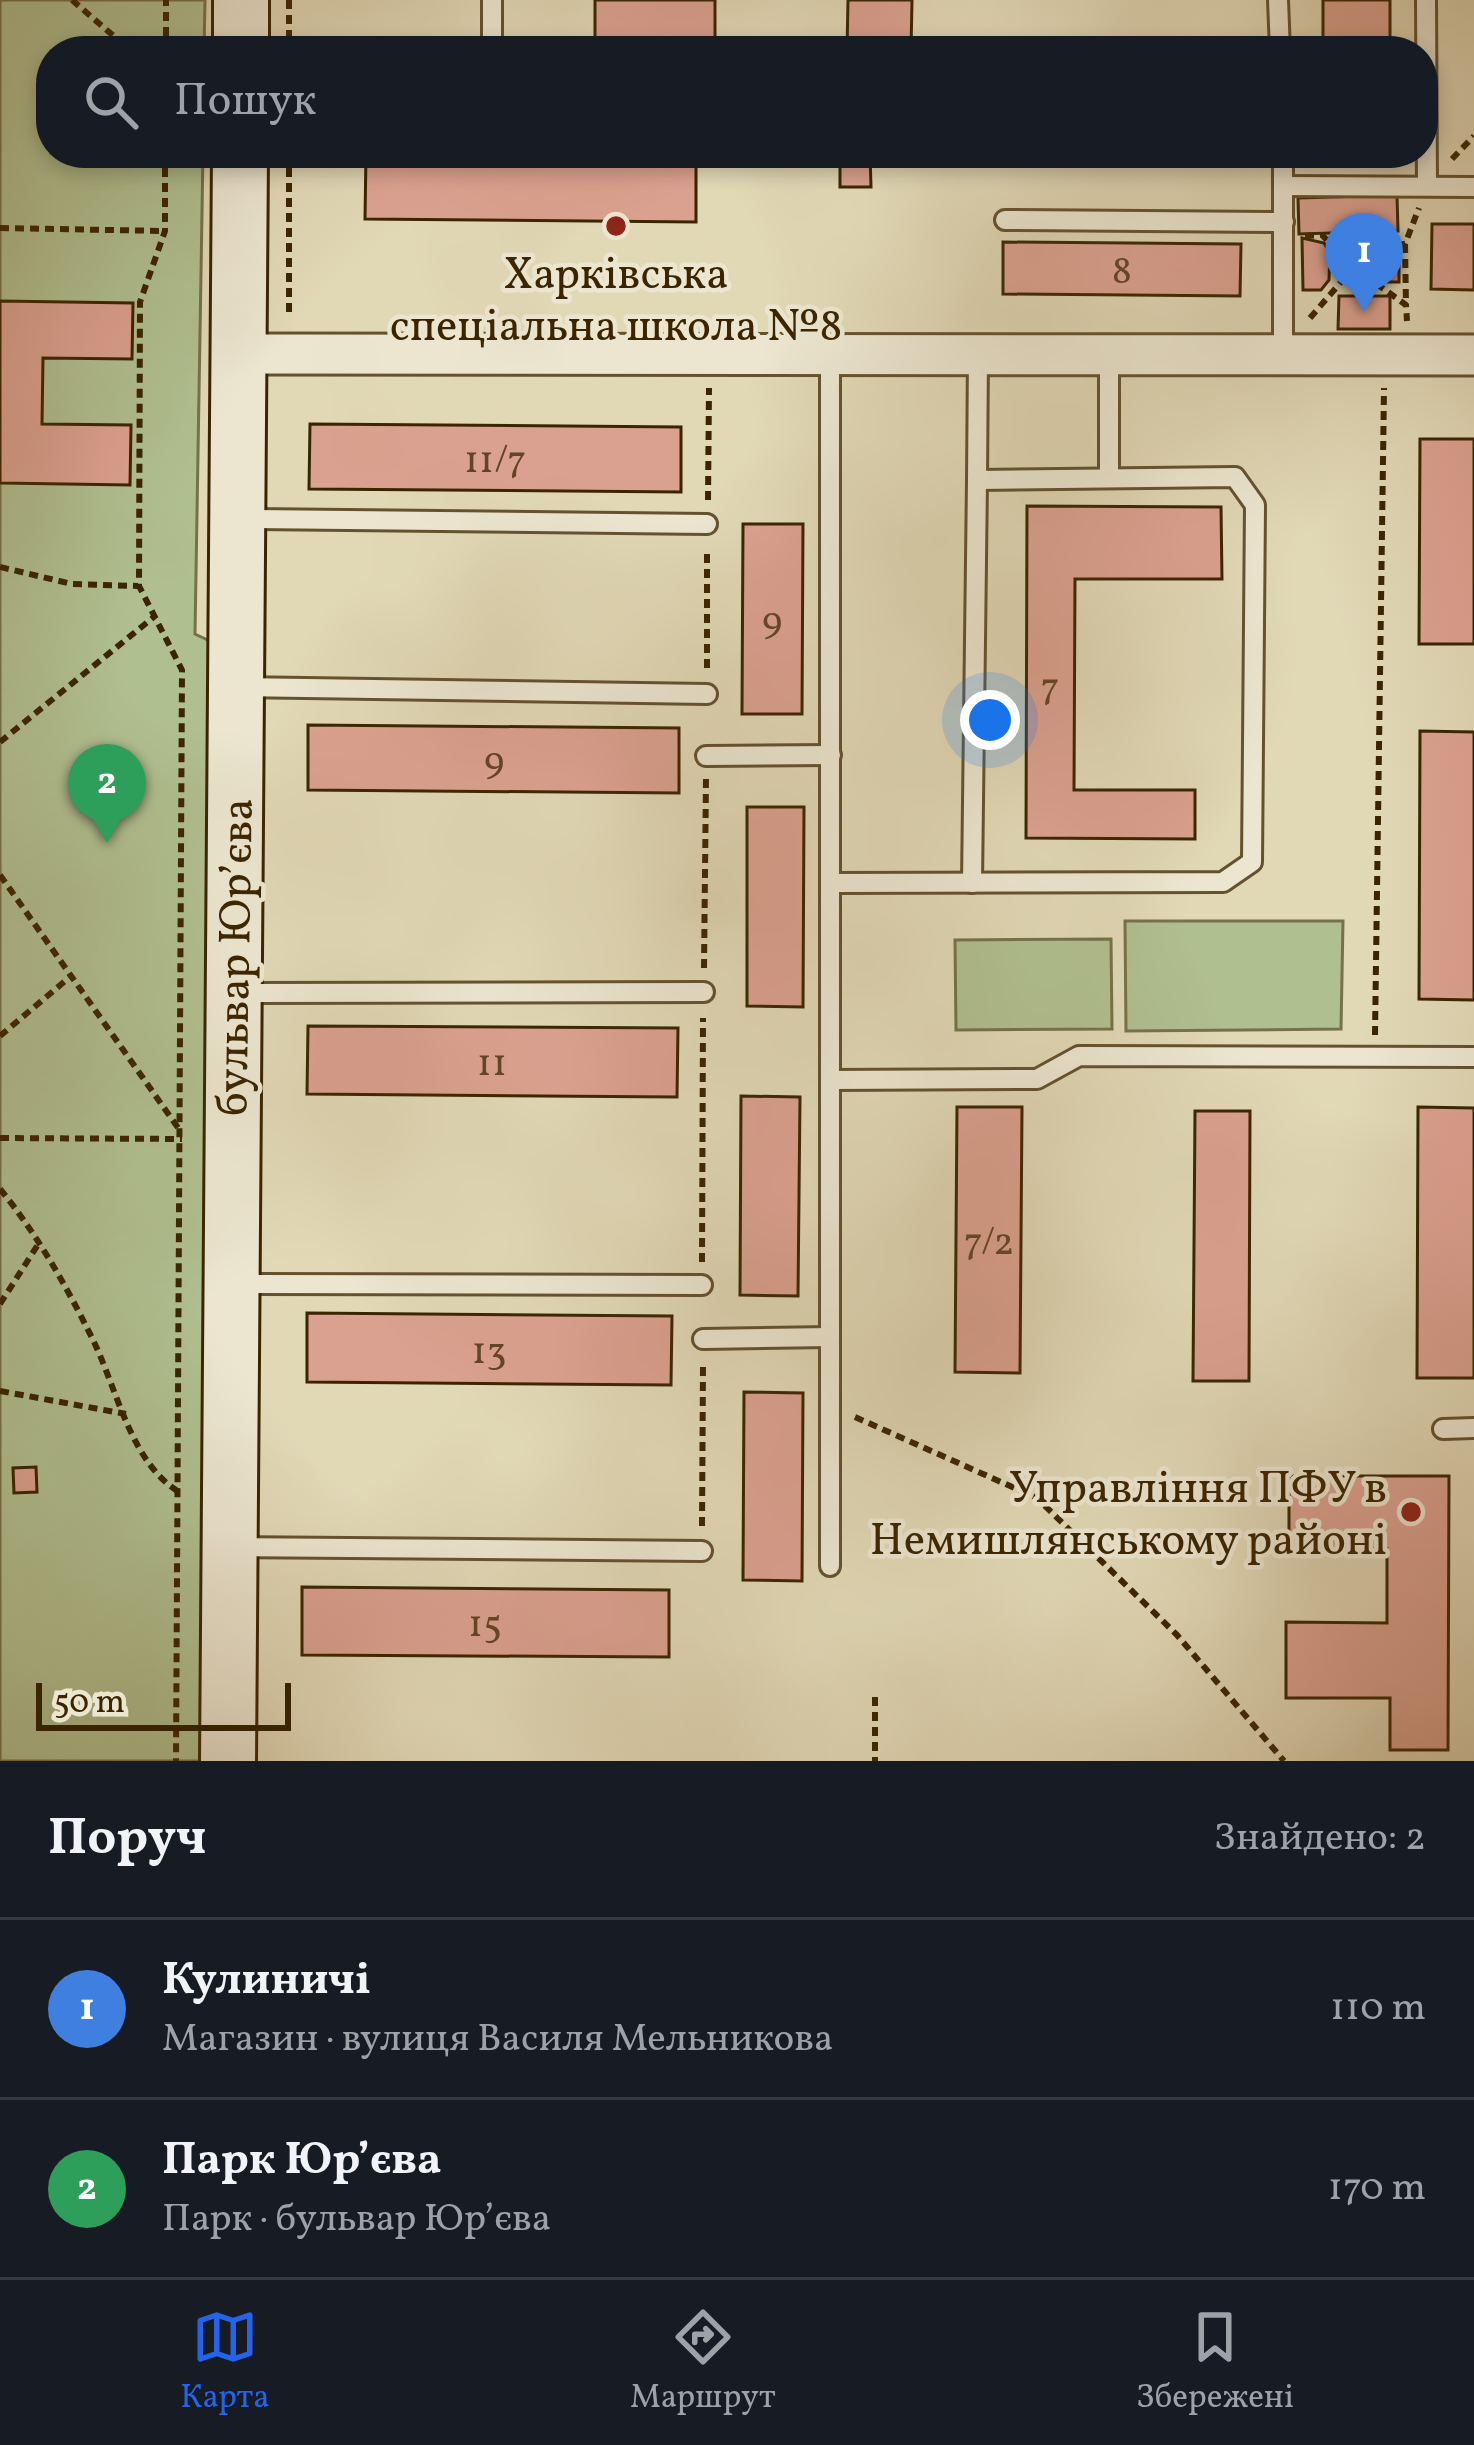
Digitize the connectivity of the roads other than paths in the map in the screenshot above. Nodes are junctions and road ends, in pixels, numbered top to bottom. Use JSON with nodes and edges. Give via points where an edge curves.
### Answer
{"nodes":[{"id":1,"x":242,"y":0,"type":"edge"},
{"id":2,"x":492,"y":0,"type":"edge"},
{"id":3,"x":1278,"y":0,"type":"edge"},
{"id":4,"x":1426,"y":0,"type":"edge"},
{"id":5,"x":241,"y":36,"type":"edge"},
{"id":6,"x":492,"y":36,"type":"edge"},
{"id":7,"x":1279,"y":36,"type":"edge"},
{"id":8,"x":1426,"y":36,"type":"edge"},
{"id":9,"x":240,"y":168,"type":"edge"},
{"id":10,"x":1283,"y":168,"type":"edge"},
{"id":11,"x":1427,"y":168,"type":"edge"},
{"id":12,"x":1284,"y":186,"type":"junction"},
{"id":13,"x":1427,"y":186,"type":"junction"},
{"id":14,"x":1474,"y":187,"type":"edge"},
{"id":15,"x":1005,"y":220,"type":"dead end"},
{"id":16,"x":1284,"y":223,"type":"junction"},
{"id":17,"x":238,"y":354,"type":"junction"},
{"id":18,"x":830,"y":354,"type":"junction"},
{"id":19,"x":978,"y":354,"type":"junction"},
{"id":20,"x":1109,"y":354,"type":"junction"},
{"id":21,"x":1283,"y":354,"type":"junction"},
{"id":22,"x":1474,"y":355,"type":"edge"},
{"id":23,"x":1109,"y":478,"type":"junction"},
{"id":24,"x":976,"y":480,"type":"junction"},
{"id":25,"x":237,"y":519,"type":"junction"},
{"id":26,"x":707,"y":524,"type":"road end"},
{"id":27,"x":236,"y":687,"type":"junction"},
{"id":28,"x":706,"y":694,"type":"road end"},
{"id":29,"x":831,"y":755,"type":"junction"},
{"id":30,"x":706,"y":756,"type":"road end"},
{"id":31,"x":973,"y":883,"type":"junction"},
{"id":32,"x":831,"y":884,"type":"junction"},
{"id":33,"x":704,"y":992,"type":"road end"},
{"id":34,"x":233,"y":993,"type":"junction"},
{"id":35,"x":1474,"y":1057,"type":"edge"},
{"id":36,"x":830,"y":1080,"type":"junction"},
{"id":37,"x":229,"y":1284,"type":"junction"},
{"id":38,"x":702,"y":1285,"type":"road end"},
{"id":39,"x":830,"y":1337,"type":"junction"},
{"id":40,"x":703,"y":1339,"type":"road end"},
{"id":41,"x":1474,"y":1428,"type":"edge"},
{"id":42,"x":1443,"y":1429,"type":"dead end"},
{"id":43,"x":227,"y":1547,"type":"junction"},
{"id":44,"x":702,"y":1551,"type":"road end"},
{"id":45,"x":830,"y":1566,"type":"dead end"},
{"id":46,"x":227,"y":1761,"type":"edge"}],
"edges":[{"from":1,"to":5,"type":"street"},
{"from":2,"to":6,"type":"lane"},
{"from":3,"to":7,"type":"lane"},
{"from":4,"to":8,"type":"lane"},
{"from":9,"to":17,"type":"street","name":"бульвар Юрʼєва"},
{"from":10,"to":12,"type":"lane"},
{"from":11,"to":13,"type":"lane"},
{"from":12,"to":13,"type":"lane"},
{"from":12,"to":16,"type":"lane"},
{"from":13,"to":14,"type":"lane"},
{"from":15,"to":16,"type":"lane"},
{"from":16,"to":21,"type":"lane"},
{"from":17,"to":18,"type":"street"},
{"from":17,"to":25,"type":"street","name":"бульвар Юрʼєва"},
{"from":18,"to":19,"type":"street"},
{"from":18,"to":29,"type":"lane"},
{"from":19,"to":20,"type":"street"},
{"from":19,"to":24,"type":"lane"},
{"from":20,"to":21,"type":"street"},
{"from":20,"to":23,"type":"lane"},
{"from":21,"to":22,"type":"street"},
{"from":23,"to":24,"type":"lane"},
{"from":23,"to":31,"type":"lane","via":[[1235,477],[1255,505],[1252,862],[1223,882]]},
{"from":24,"to":31,"type":"lane"},
{"from":25,"to":26,"type":"lane"},
{"from":25,"to":27,"type":"street","name":"бульвар Юрʼєва"},
{"from":27,"to":28,"type":"lane"},
{"from":27,"to":34,"type":"street","name":"бульвар Юрʼєва"},
{"from":29,"to":30,"type":"lane"},
{"from":29,"to":32,"type":"lane"},
{"from":31,"to":32,"type":"lane"},
{"from":32,"to":36,"type":"lane"},
{"from":33,"to":34,"type":"lane"},
{"from":34,"to":37,"type":"street","name":"бульвар Юрʼєва"},
{"from":35,"to":36,"type":"lane","via":[[1079,1056],[1037,1079]]},
{"from":36,"to":39,"type":"lane"},
{"from":37,"to":38,"type":"lane"},
{"from":37,"to":43,"type":"street","name":"бульвар Юрʼєва"},
{"from":39,"to":40,"type":"lane"},
{"from":39,"to":45,"type":"lane"},
{"from":41,"to":42,"type":"lane"},
{"from":43,"to":44,"type":"lane"},
{"from":43,"to":46,"type":"street","name":"бульвар Юрʼєва"}]}
